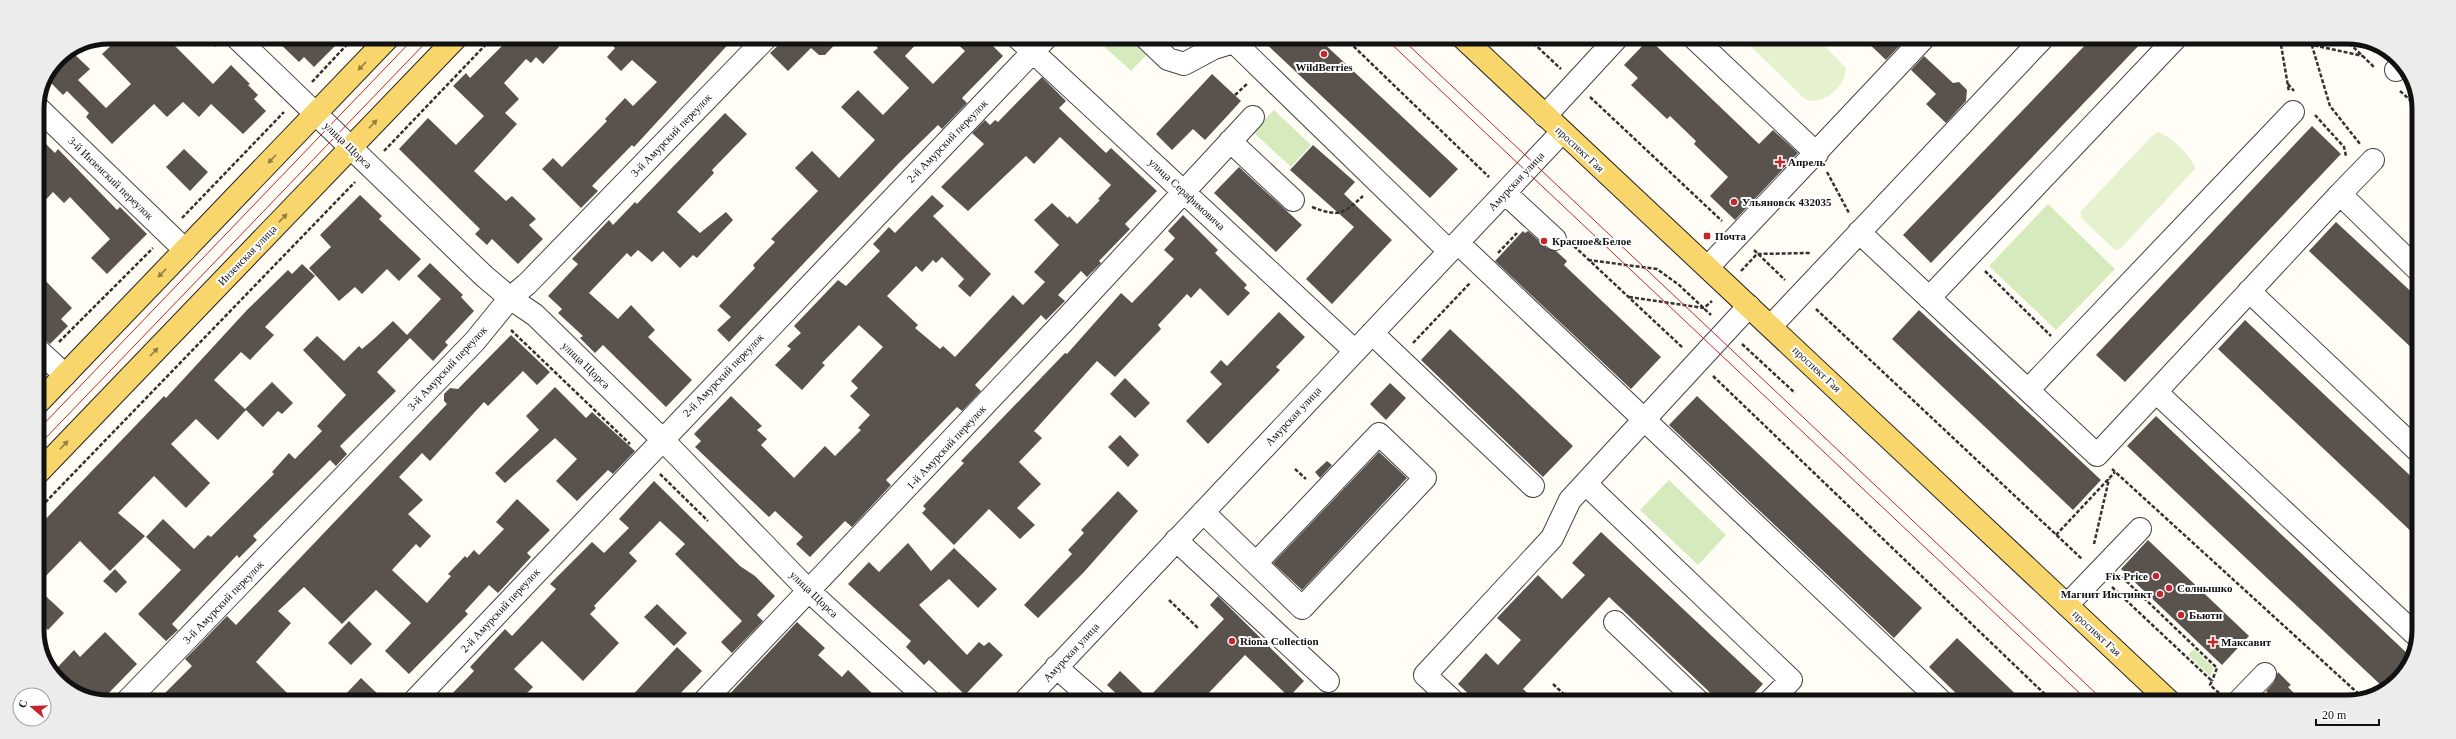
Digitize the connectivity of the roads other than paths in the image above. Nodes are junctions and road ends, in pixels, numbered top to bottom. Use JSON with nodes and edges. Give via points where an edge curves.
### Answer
{"nodes":[{"id":1,"x":243,"y":44,"type":"edge"},
{"id":2,"x":382,"y":44,"type":"edge"},
{"id":3,"x":450,"y":44,"type":"edge"},
{"id":4,"x":760,"y":44,"type":"edge"},
{"id":5,"x":1031,"y":44,"type":"edge"},
{"id":6,"x":1033,"y":44,"type":"edge"},
{"id":7,"x":1152,"y":44,"type":"edge"},
{"id":8,"x":1225,"y":44,"type":"edge"},
{"id":9,"x":1240,"y":44,"type":"edge"},
{"id":10,"x":1469,"y":44,"type":"edge"},
{"id":11,"x":1611,"y":44,"type":"edge"},
{"id":12,"x":1700,"y":44,"type":"edge"},
{"id":13,"x":1918,"y":44,"type":"edge"},
{"id":14,"x":2037,"y":44,"type":"edge"},
{"id":15,"x":2170,"y":44,"type":"edge"},
{"id":16,"x":2302,"y":107,"type":"road end"},
{"id":17,"x":44,"y":114,"type":"edge"},
{"id":18,"x":316,"y":114,"type":"junction"},
{"id":19,"x":1544,"y":116,"type":"junction"},
{"id":20,"x":1253,"y":117,"type":"dead end"},
{"id":21,"x":1562,"y":132,"type":"junction"},
{"id":22,"x":1230,"y":141,"type":"junction"},
{"id":23,"x":351,"y":147,"type":"junction"},
{"id":24,"x":1817,"y":154,"type":"junction"},
{"id":25,"x":2372,"y":160,"type":"road end"},
{"id":26,"x":2347,"y":187,"type":"junction"},
{"id":27,"x":1184,"y":191,"type":"junction"},
{"id":28,"x":1505,"y":193,"type":"junction"},
{"id":29,"x":1293,"y":200,"type":"road end"},
{"id":30,"x":1859,"y":232,"type":"junction"},
{"id":31,"x":1563,"y":241,"type":"road end"},
{"id":32,"x":1453,"y":247,"type":"junction"},
{"id":33,"x":185,"y":250,"type":"junction"},
{"id":34,"x":2412,"y":263,"type":"edge"},
{"id":35,"x":1708,"y":267,"type":"junction"},
{"id":36,"x":2249,"y":291,"type":"junction"},
{"id":37,"x":510,"y":298,"type":"junction"},
{"id":38,"x":1929,"y":298,"type":"junction"},
{"id":39,"x":1749,"y":306,"type":"junction"},
{"id":40,"x":1771,"y":326,"type":"junction"},
{"id":41,"x":1372,"y":333,"type":"junction"},
{"id":42,"x":1355,"y":351,"type":"junction"},
{"id":43,"x":44,"y":356,"type":"edge"},
{"id":44,"x":65,"y":375,"type":"junction"},
{"id":45,"x":2028,"y":390,"type":"junction"},
{"id":46,"x":2156,"y":392,"type":"junction"},
{"id":47,"x":44,"y":397,"type":"edge"},
{"id":48,"x":1644,"y":420,"type":"junction"},
{"id":49,"x":662,"y":439,"type":"junction"},
{"id":50,"x":2412,"y":445,"type":"edge"},
{"id":51,"x":44,"y":467,"type":"edge"},
{"id":52,"x":1586,"y":484,"type":"junction"},
{"id":53,"x":1533,"y":486,"type":"dead end"},
{"id":54,"x":1203,"y":512,"type":"junction"},
{"id":55,"x":2140,"y":529,"type":"dead end"},
{"id":56,"x":1176,"y":540,"type":"junction"},
{"id":57,"x":1256,"y":563,"type":"junction"},
{"id":58,"x":809,"y":591,"type":"junction"},
{"id":59,"x":2067,"y":605,"type":"junction"},
{"id":60,"x":1614,"y":622,"type":"dead end"},
{"id":61,"x":2412,"y":631,"type":"edge"},
{"id":62,"x":1056,"y":667,"type":"junction"},
{"id":63,"x":2265,"y":674,"type":"dead end"},
{"id":64,"x":1328,"y":681,"type":"dead end"},
{"id":65,"x":133,"y":695,"type":"edge"},
{"id":66,"x":420,"y":695,"type":"edge"},
{"id":67,"x":710,"y":695,"type":"edge"},
{"id":68,"x":923,"y":695,"type":"edge"},
{"id":69,"x":1030,"y":695,"type":"edge"},
{"id":70,"x":1088,"y":695,"type":"edge"},
{"id":71,"x":1447,"y":695,"type":"edge"},
{"id":72,"x":1692,"y":695,"type":"edge"},
{"id":73,"x":1776,"y":695,"type":"edge"},
{"id":74,"x":1935,"y":695,"type":"edge"},
{"id":75,"x":2163,"y":695,"type":"edge"},
{"id":76,"x":2238,"y":695,"type":"edge"}],
"edges":[{"from":1,"to":18,"type":"street","name":"улица Щорса"},
{"from":2,"to":18,"type":"main road","one_way":true},
{"from":23,"to":3,"type":"main road","name":"Инзенская улица","one_way":true},
{"from":4,"to":37,"type":"street","name":"3-й Амурский переулок","via":[[527,284]]},
{"from":5,"to":49,"type":"street","name":"2-й Амурский переулок"},
{"from":6,"to":27,"type":"street","name":"улица Серафимовича"},
{"from":7,"to":8,"type":"street","via":[[1168,59],[1184,64]]},
{"from":9,"to":32,"type":"street","via":[[1378,183]]},
{"from":10,"to":19,"type":"main road","name":"проспект Гая"},
{"from":11,"to":19,"type":"street"},
{"from":12,"to":24,"type":"street"},
{"from":13,"to":24,"type":"street"},
{"from":14,"to":30,"type":"street"},
{"from":15,"to":38,"type":"street"},
{"from":16,"to":45,"type":"street"},
{"from":17,"to":33,"type":"street","name":"3-й Инзенский переулок"},
{"from":18,"to":23,"type":"street","name":"улица Щорса"},
{"from":18,"to":33,"type":"main road","one_way":true},
{"from":19,"to":21,"type":"main road","name":"проспект Гая"},
{"from":20,"to":22,"type":"street","name":"1-й Амурский переулок"},
{"from":21,"to":28,"type":"street","name":"Амурская улица"},
{"from":21,"to":35,"type":"main road","name":"проспект Гая"},
{"from":22,"to":27,"type":"street","name":"1-й Амурский переулок"},
{"from":22,"to":29,"type":"street"},
{"from":23,"to":37,"type":"street","name":"улица Щорса"},
{"from":51,"to":23,"type":"main road","name":"Инзенская улица","one_way":true},
{"from":24,"to":35,"type":"street"},
{"from":25,"to":26,"type":"street"},
{"from":26,"to":34,"type":"street"},
{"from":26,"to":36,"type":"street"},
{"from":27,"to":42,"type":"street","name":"улица Серафимовича"},
{"from":27,"to":58,"type":"street","name":"1-й Амурский переулок"},
{"from":28,"to":31,"type":"street"},
{"from":28,"to":32,"type":"street","name":"Амурская улица"},
{"from":30,"to":38,"type":"street"},
{"from":30,"to":40,"type":"street"},
{"from":32,"to":41,"type":"street","name":"Амурская улица"},
{"from":32,"to":48,"type":"street"},
{"from":33,"to":44,"type":"main road","one_way":true},
{"from":35,"to":39,"type":"main road","name":"проспект Гая"},
{"from":36,"to":46,"type":"street"},
{"from":36,"to":50,"type":"street"},
{"from":37,"to":49,"type":"street","name":"улица Щорса","via":[[535,315]]},
{"from":37,"to":65,"type":"street","name":"3-й Амурский переулок","via":[[475,341]]},
{"from":38,"to":45,"type":"street"},
{"from":39,"to":40,"type":"main road","name":"проспект Гая"},
{"from":39,"to":48,"type":"street"},
{"from":40,"to":59,"type":"main road","name":"проспект Гая"},
{"from":41,"to":42,"type":"street","name":"Амурская улица"},
{"from":41,"to":53,"type":"street"},
{"from":42,"to":54,"type":"street","name":"Амурская улица"},
{"from":43,"to":44,"type":"street"},
{"from":44,"to":47,"type":"main road"},
{"from":45,"to":46,"type":"street","via":[[2097,455]]},
{"from":46,"to":61,"type":"street"},
{"from":48,"to":52,"type":"street"},
{"from":48,"to":74,"type":"street"},
{"from":49,"to":58,"type":"street","name":"улица Щорса"},
{"from":49,"to":66,"type":"street","name":"2-й Амурский переулок"},
{"from":52,"to":71,"type":"street","via":[[1570,500],[1552,538],[1425,675]]},
{"from":52,"to":73,"type":"street","via":[[1791,680]]},
{"from":54,"to":56,"type":"street","name":"Амурская улица"},
{"from":54,"to":57,"type":"street"},
{"from":55,"to":59,"type":"street","via":[[2098,567]]},
{"from":56,"to":62,"type":"street","name":"Амурская улица"},
{"from":56,"to":64,"type":"street"},
{"from":57,"to":57,"type":"street","via":[[1302,608],[1425,478],[1379,434]]},
{"from":58,"to":67,"type":"street","name":"1-й Амурский переулок"},
{"from":58,"to":68,"type":"street","name":"улица Щорса"},
{"from":59,"to":75,"type":"main road","name":"проспект Гая"},
{"from":60,"to":72,"type":"street"},
{"from":62,"to":69,"type":"street","name":"Амурская улица"},
{"from":62,"to":70,"type":"street"},
{"from":63,"to":76,"type":"street"}]}
